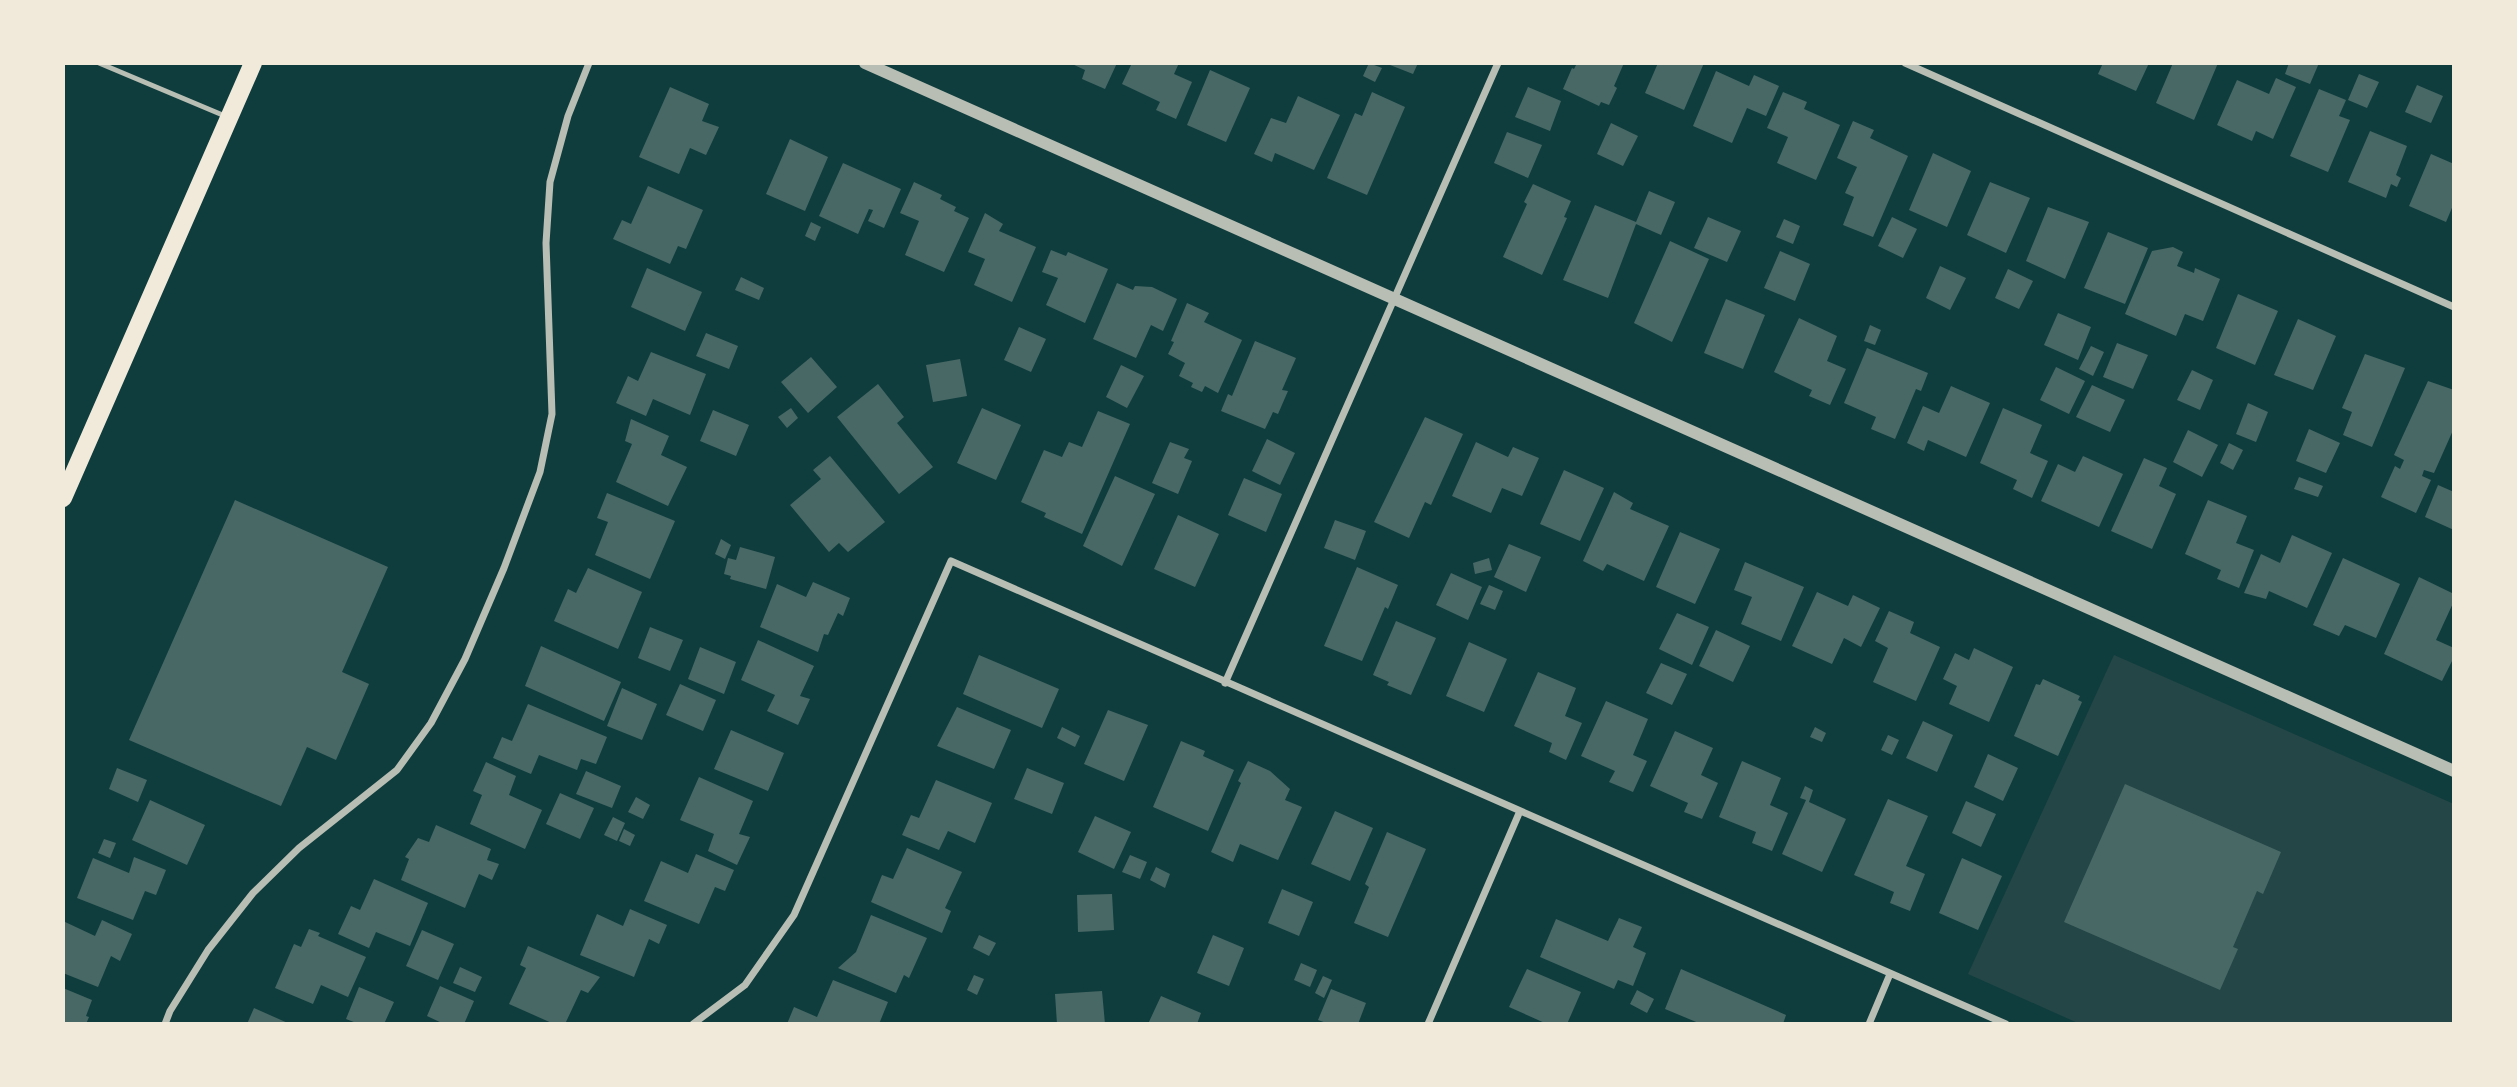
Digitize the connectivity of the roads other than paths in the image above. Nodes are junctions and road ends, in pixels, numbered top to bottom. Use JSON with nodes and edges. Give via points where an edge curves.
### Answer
{"nodes":[{"id":1,"x":99,"y":63,"type":"edge"},
{"id":2,"x":253,"y":63,"type":"edge"},
{"id":3,"x":589,"y":63,"type":"edge"},
{"id":4,"x":865,"y":63,"type":"edge"},
{"id":5,"x":1498,"y":63,"type":"edge"},
{"id":6,"x":1905,"y":63,"type":"edge"},
{"id":7,"x":229,"y":118,"type":"junction"},
{"id":8,"x":1395,"y":300,"type":"junction"},
{"id":9,"x":2454,"y":307,"type":"edge"},
{"id":10,"x":63,"y":498,"type":"edge"},
{"id":11,"x":1225,"y":682,"type":"junction"},
{"id":12,"x":2454,"y":771,"type":"edge"},
{"id":13,"x":1520,"y":811,"type":"junction"},
{"id":14,"x":1890,"y":974,"type":"junction"},
{"id":15,"x":165,"y":1024,"type":"edge"},
{"id":16,"x":693,"y":1024,"type":"edge"},
{"id":17,"x":1428,"y":1024,"type":"edge"},
{"id":18,"x":1869,"y":1024,"type":"edge"},
{"id":19,"x":2006,"y":1024,"type":"edge"}],
"edges":[{"from":1,"to":7,"type":"lane"},
{"from":2,"to":7,"type":"main road"},
{"from":3,"to":15,"type":"street","via":[[550,182],[546,243],[552,414],[545,449],[504,568],[465,659],[431,723],[397,770],[299,848],[253,893],[208,950]]},
{"from":4,"to":8,"type":"street"},
{"from":5,"to":8,"type":"street"},
{"from":6,"to":9,"type":"street"},
{"from":7,"to":10,"type":"main road"},
{"from":8,"to":11,"type":"street"},
{"from":8,"to":12,"type":"street"},
{"from":11,"to":13,"type":"street"},
{"from":11,"to":16,"type":"street","via":[[951,561],[794,915],[745,985]]},
{"from":13,"to":14,"type":"street"},
{"from":13,"to":17,"type":"street"},
{"from":14,"to":18,"type":"street"},
{"from":14,"to":19,"type":"street"}]}
